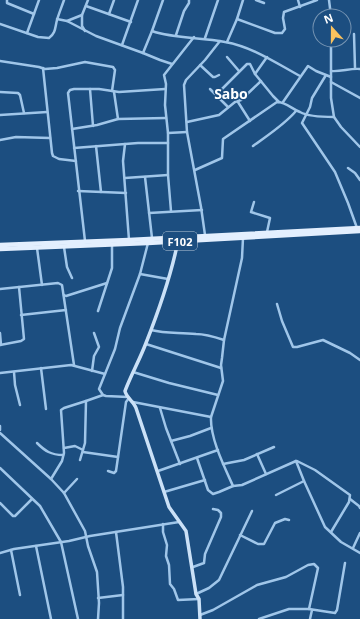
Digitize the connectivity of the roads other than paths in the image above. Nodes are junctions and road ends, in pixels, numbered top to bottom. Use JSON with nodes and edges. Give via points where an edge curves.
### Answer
{"nodes":[{"id":1,"x":7,"y":0,"type":"edge"},
{"id":2,"x":39,"y":0,"type":"edge"},
{"id":3,"x":64,"y":0,"type":"edge"},
{"id":4,"x":88,"y":0,"type":"edge"},
{"id":5,"x":114,"y":0,"type":"edge"},
{"id":6,"x":138,"y":0,"type":"edge"},
{"id":7,"x":163,"y":0,"type":"edge"},
{"id":8,"x":189,"y":0,"type":"edge"},
{"id":9,"x":218,"y":0,"type":"edge"},
{"id":10,"x":243,"y":0,"type":"edge"},
{"id":11,"x":256,"y":0,"type":"edge"},
{"id":12,"x":298,"y":0,"type":"edge"},
{"id":13,"x":317,"y":0,"type":"edge"},
{"id":14,"x":264,"y":3,"type":"dead end"},
{"id":15,"x":86,"y":6,"type":"junction"},
{"id":16,"x":300,"y":7,"type":"junction"},
{"id":17,"x":34,"y":14,"type":"junction"},
{"id":18,"x":109,"y":14,"type":"junction"},
{"id":19,"x":82,"y":15,"type":"junction"},
{"id":20,"x":57,"y":19,"type":"junction"},
{"id":21,"x":237,"y":19,"type":"junction"},
{"id":22,"x":67,"y":21,"type":"junction"},
{"id":23,"x":131,"y":22,"type":"junction"},
{"id":24,"x":0,"y":24,"type":"edge"},
{"id":25,"x":85,"y":31,"type":"junction"},
{"id":26,"x":152,"y":31,"type":"junction"},
{"id":27,"x":27,"y":33,"type":"junction"},
{"id":28,"x":354,"y":34,"type":"dead end"},
{"id":29,"x":176,"y":35,"type":"junction"},
{"id":30,"x":194,"y":37,"type":"junction"},
{"id":31,"x":205,"y":38,"type":"junction"},
{"id":32,"x":220,"y":41,"type":"junction"},
{"id":33,"x":227,"y":42,"type":"junction"},
{"id":34,"x":122,"y":45,"type":"junction"},
{"id":35,"x":331,"y":48,"type":"edge"},
{"id":36,"x":143,"y":53,"type":"junction"},
{"id":37,"x":227,"y":57,"type":"dead end"},
{"id":38,"x":267,"y":57,"type":"junction"},
{"id":39,"x":0,"y":61,"type":"edge"},
{"id":40,"x":172,"y":64,"type":"junction"},
{"id":41,"x":200,"y":65,"type":"junction"},
{"id":42,"x":43,"y":68,"type":"junction"},
{"id":43,"x":355,"y":68,"type":"junction"},
{"id":44,"x":360,"y":69,"type":"edge"},
{"id":45,"x":239,"y":71,"type":"junction"},
{"id":46,"x":331,"y":71,"type":"junction"},
{"id":47,"x":255,"y":74,"type":"junction"},
{"id":48,"x":219,"y":75,"type":"dead end"},
{"id":49,"x":326,"y":75,"type":"junction"},
{"id":50,"x":300,"y":76,"type":"junction"},
{"id":51,"x":331,"y":77,"type":"junction"},
{"id":52,"x":261,"y":81,"type":"junction"},
{"id":53,"x":331,"y":82,"type":"junction"},
{"id":54,"x":90,"y":89,"type":"junction"},
{"id":55,"x":166,"y":89,"type":"junction"},
{"id":56,"x":210,"y":89,"type":"dead end"},
{"id":57,"x":113,"y":91,"type":"junction"},
{"id":58,"x":0,"y":92,"type":"edge"},
{"id":59,"x":216,"y":95,"type":"junction"},
{"id":60,"x":360,"y":98,"type":"edge"},
{"id":61,"x":238,"y":102,"type":"junction"},
{"id":62,"x":279,"y":102,"type":"junction"},
{"id":63,"x":283,"y":102,"type":"junction"},
{"id":64,"x":228,"y":107,"type":"junction"},
{"id":65,"x":296,"y":111,"type":"junction"},
{"id":66,"x":46,"y":112,"type":"junction"},
{"id":67,"x":24,"y":113,"type":"junction"},
{"id":68,"x":305,"y":115,"type":"junction"},
{"id":69,"x":0,"y":116,"type":"edge"},
{"id":70,"x":334,"y":117,"type":"junction"},
{"id":71,"x":166,"y":118,"type":"junction"},
{"id":72,"x":118,"y":119,"type":"junction"},
{"id":73,"x":250,"y":121,"type":"junction"},
{"id":74,"x":187,"y":122,"type":"junction"},
{"id":75,"x":93,"y":126,"type":"junction"},
{"id":76,"x":72,"y":129,"type":"junction"},
{"id":77,"x":187,"y":132,"type":"junction"},
{"id":78,"x":168,"y":133,"type":"junction"},
{"id":79,"x":50,"y":138,"type":"junction"},
{"id":80,"x":0,"y":140,"type":"edge"},
{"id":81,"x":168,"y":143,"type":"junction"},
{"id":82,"x":125,"y":144,"type":"junction"},
{"id":83,"x":96,"y":146,"type":"junction"},
{"id":84,"x":252,"y":146,"type":"dead end"},
{"id":85,"x":360,"y":147,"type":"edge"},
{"id":86,"x":74,"y":148,"type":"junction"},
{"id":87,"x":76,"y":161,"type":"junction"},
{"id":88,"x":348,"y":168,"type":"dead end"},
{"id":89,"x":195,"y":170,"type":"junction"},
{"id":90,"x":168,"y":175,"type":"junction"},
{"id":91,"x":146,"y":177,"type":"junction"},
{"id":92,"x":125,"y":178,"type":"junction"},
{"id":93,"x":360,"y":180,"type":"edge"},
{"id":94,"x":78,"y":191,"type":"junction"},
{"id":95,"x":101,"y":192,"type":"junction"},
{"id":96,"x":126,"y":193,"type":"junction"},
{"id":97,"x":254,"y":202,"type":"dead end"},
{"id":98,"x":202,"y":210,"type":"junction"},
{"id":99,"x":171,"y":212,"type":"junction"},
{"id":100,"x":148,"y":213,"type":"junction"},
{"id":101,"x":359,"y":229,"type":"edge"},
{"id":102,"x":267,"y":232,"type":"junction"},
{"id":103,"x":205,"y":236,"type":"junction"},
{"id":104,"x":243,"y":238,"type":"junction"},
{"id":105,"x":129,"y":240,"type":"junction"},
{"id":106,"x":85,"y":241,"type":"junction"},
{"id":107,"x":150,"y":241,"type":"junction"},
{"id":108,"x":178,"y":241,"type":"junction"},
{"id":109,"x":112,"y":244,"type":"junction"},
{"id":110,"x":0,"y":245,"type":"edge"},
{"id":111,"x":63,"y":246,"type":"junction"},
{"id":112,"x":37,"y":248,"type":"junction"},
{"id":113,"x":0,"y":249,"type":"edge"},
{"id":114,"x":140,"y":274,"type":"junction"},
{"id":115,"x":72,"y":278,"type":"dead end"},
{"id":116,"x":169,"y":280,"type":"junction"},
{"id":117,"x":107,"y":283,"type":"junction"},
{"id":118,"x":42,"y":285,"type":"junction"},
{"id":119,"x":19,"y":287,"type":"junction"},
{"id":120,"x":0,"y":289,"type":"edge"},
{"id":121,"x":64,"y":295,"type":"junction"},
{"id":122,"x":277,"y":304,"type":"dead end"},
{"id":123,"x":66,"y":310,"type":"junction"},
{"id":124,"x":98,"y":311,"type":"dead end"},
{"id":125,"x":21,"y":315,"type":"junction"},
{"id":126,"x":150,"y":330,"type":"junction"},
{"id":127,"x":0,"y":333,"type":"edge"},
{"id":128,"x":94,"y":333,"type":"dead end"},
{"id":129,"x":224,"y":340,"type":"junction"},
{"id":130,"x":146,"y":344,"type":"junction"},
{"id":131,"x":1,"y":345,"type":"edge"},
{"id":132,"x":360,"y":360,"type":"edge"},
{"id":133,"x":74,"y":365,"type":"junction"},
{"id":134,"x":41,"y":368,"type":"junction"},
{"id":135,"x":221,"y":368,"type":"junction"},
{"id":136,"x":92,"y":371,"type":"junction"},
{"id":137,"x":14,"y":372,"type":"junction"},
{"id":138,"x":133,"y":372,"type":"junction"},
{"id":139,"x":0,"y":373,"type":"edge"},
{"id":140,"x":105,"y":374,"type":"junction"},
{"id":141,"x":103,"y":395,"type":"junction"},
{"id":142,"x":218,"y":395,"type":"junction"},
{"id":143,"x":128,"y":397,"type":"junction"},
{"id":144,"x":86,"y":401,"type":"junction"},
{"id":145,"x":133,"y":402,"type":"junction"},
{"id":146,"x":20,"y":405,"type":"dead end"},
{"id":147,"x":160,"y":408,"type":"junction"},
{"id":148,"x":46,"y":409,"type":"dead end"},
{"id":149,"x":211,"y":417,"type":"junction"},
{"id":150,"x":0,"y":426,"type":"edge"},
{"id":151,"x":212,"y":428,"type":"junction"},
{"id":152,"x":0,"y":430,"type":"edge"},
{"id":153,"x":0,"y":433,"type":"edge"},
{"id":154,"x":171,"y":441,"type":"junction"},
{"id":155,"x":37,"y":443,"type":"dead end"},
{"id":156,"x":274,"y":447,"type":"dead end"},
{"id":157,"x":64,"y":448,"type":"junction"},
{"id":158,"x":218,"y":450,"type":"junction"},
{"id":159,"x":83,"y":451,"type":"junction"},
{"id":160,"x":257,"y":454,"type":"junction"},
{"id":161,"x":63,"y":455,"type":"junction"},
{"id":162,"x":118,"y":457,"type":"junction"},
{"id":163,"x":197,"y":458,"type":"junction"},
{"id":164,"x":80,"y":460,"type":"dead end"},
{"id":165,"x":296,"y":461,"type":"junction"},
{"id":166,"x":180,"y":464,"type":"junction"},
{"id":167,"x":223,"y":464,"type":"junction"},
{"id":168,"x":0,"y":468,"type":"edge"},
{"id":169,"x":108,"y":471,"type":"dead end"},
{"id":170,"x":158,"y":471,"type":"junction"},
{"id":171,"x":266,"y":474,"type":"junction"},
{"id":172,"x":52,"y":480,"type":"junction"},
{"id":173,"x":77,"y":480,"type":"dead end"},
{"id":174,"x":205,"y":480,"type":"junction"},
{"id":175,"x":304,"y":481,"type":"junction"},
{"id":176,"x":233,"y":486,"type":"junction"},
{"id":177,"x":164,"y":492,"type":"junction"},
{"id":178,"x":64,"y":493,"type":"junction"},
{"id":179,"x":276,"y":495,"type":"dead end"},
{"id":180,"x":32,"y":499,"type":"junction"},
{"id":181,"x":350,"y":499,"type":"junction"},
{"id":182,"x":0,"y":503,"type":"edge"},
{"id":183,"x":360,"y":508,"type":"edge"},
{"id":184,"x":212,"y":509,"type":"dead end"},
{"id":185,"x":252,"y":511,"type":"dead end"},
{"id":186,"x":289,"y":520,"type":"dead end"},
{"id":187,"x":179,"y":522,"type":"junction"},
{"id":188,"x":163,"y":524,"type":"junction"},
{"id":189,"x":116,"y":532,"type":"junction"},
{"id":190,"x":331,"y":532,"type":"junction"},
{"id":191,"x":360,"y":533,"type":"edge"},
{"id":192,"x":240,"y":535,"type":"junction"},
{"id":193,"x":87,"y":537,"type":"junction"},
{"id":194,"x":61,"y":542,"type":"junction"},
{"id":195,"x":36,"y":546,"type":"junction"},
{"id":196,"x":353,"y":548,"type":"junction"},
{"id":197,"x":11,"y":550,"type":"junction"},
{"id":198,"x":0,"y":553,"type":"edge"},
{"id":199,"x":360,"y":553,"type":"edge"},
{"id":200,"x":345,"y":563,"type":"dead end"},
{"id":201,"x":192,"y":567,"type":"junction"},
{"id":202,"x":20,"y":594,"type":"dead end"},
{"id":203,"x":196,"y":594,"type":"junction"},
{"id":204,"x":123,"y":595,"type":"junction"},
{"id":205,"x":98,"y":598,"type":"junction"},
{"id":206,"x":199,"y":599,"type":"junction"},
{"id":207,"x":310,"y":609,"type":"junction"},
{"id":208,"x":200,"y":617,"type":"edge"},
{"id":209,"x":52,"y":619,"type":"edge"},
{"id":210,"x":78,"y":619,"type":"edge"},
{"id":211,"x":98,"y":619,"type":"edge"},
{"id":212,"x":123,"y":619,"type":"edge"},
{"id":213,"x":259,"y":619,"type":"edge"},
{"id":214,"x":310,"y":619,"type":"edge"}],
"edges":[{"from":1,"to":17,"type":"street","via":[[7,3]]},
{"from":2,"to":17,"type":"street"},
{"from":3,"to":20,"type":"street"},
{"from":4,"to":15,"type":"street"},
{"from":5,"to":18,"type":"street"},
{"from":6,"to":23,"type":"street"},
{"from":7,"to":26,"type":"street"},
{"from":8,"to":29,"type":"street"},
{"from":9,"to":31,"type":"street"},
{"from":10,"to":21,"type":"street"},
{"from":11,"to":14,"type":"street"},
{"from":12,"to":16,"type":"street"},
{"from":13,"to":16,"type":"street"},
{"from":15,"to":18,"type":"street"},
{"from":15,"to":19,"type":"street"},
{"from":16,"to":21,"type":"street","via":[[284,12],[285,29],[282,33],[275,33]]},
{"from":17,"to":27,"type":"street"},
{"from":18,"to":23,"type":"street"},
{"from":19,"to":22,"type":"street"},
{"from":19,"to":25,"type":"street","via":[[82,26]]},
{"from":20,"to":22,"type":"street"},
{"from":20,"to":27,"type":"street","via":[[55,32],[49,38]]},
{"from":21,"to":33,"type":"street"},
{"from":22,"to":25,"type":"street"},
{"from":23,"to":34,"type":"street"},
{"from":24,"to":27,"type":"street"},
{"from":25,"to":34,"type":"street"},
{"from":26,"to":29,"type":"street"},
{"from":26,"to":36,"type":"street"},
{"from":28,"to":43,"type":"street"},
{"from":29,"to":30,"type":"street"},
{"from":30,"to":31,"type":"street"},
{"from":30,"to":40,"type":"street"},
{"from":31,"to":32,"type":"street"},
{"from":32,"to":33,"type":"street"},
{"from":32,"to":41,"type":"street"},
{"from":33,"to":38,"type":"street"},
{"from":34,"to":36,"type":"street"},
{"from":35,"to":46,"type":"street"},
{"from":36,"to":40,"type":"street"},
{"from":37,"to":45,"type":"street"},
{"from":38,"to":47,"type":"street"},
{"from":38,"to":50,"type":"street"},
{"from":39,"to":42,"type":"street"},
{"from":40,"to":55,"type":"street","via":[[164,75]]},
{"from":41,"to":48,"type":"street","via":[[213,77]]},
{"from":41,"to":74,"type":"street","via":[[184,84]]},
{"from":42,"to":57,"type":"street","via":[[45,70],[85,62],[113,68],[116,70]]},
{"from":42,"to":66,"type":"street"},
{"from":43,"to":44,"type":"street"},
{"from":43,"to":46,"type":"street"},
{"from":45,"to":47,"type":"street","via":[[249,64]]},
{"from":45,"to":59,"type":"street"},
{"from":46,"to":51,"type":"street"},
{"from":47,"to":52,"type":"street"},
{"from":49,"to":50,"type":"street","via":[[308,66]]},
{"from":49,"to":51,"type":"street"},
{"from":49,"to":68,"type":"street"},
{"from":50,"to":63,"type":"street"},
{"from":51,"to":53,"type":"street"},
{"from":52,"to":61,"type":"street"},
{"from":52,"to":62,"type":"street"},
{"from":53,"to":60,"type":"street"},
{"from":53,"to":70,"type":"street"},
{"from":54,"to":57,"type":"street"},
{"from":54,"to":75,"type":"street"},
{"from":54,"to":76,"type":"street","via":[[74,89],[68,93]]},
{"from":55,"to":57,"type":"street"},
{"from":55,"to":71,"type":"street"},
{"from":56,"to":59,"type":"street"},
{"from":57,"to":72,"type":"street"},
{"from":58,"to":67,"type":"street","via":[[18,93]]},
{"from":59,"to":64,"type":"street"},
{"from":61,"to":64,"type":"street"},
{"from":61,"to":73,"type":"street"},
{"from":62,"to":63,"type":"street"},
{"from":62,"to":73,"type":"street"},
{"from":63,"to":65,"type":"street"},
{"from":64,"to":74,"type":"street","via":[[216,116]]},
{"from":65,"to":68,"type":"street"},
{"from":65,"to":84,"type":"street","via":[[277,129]]},
{"from":66,"to":67,"type":"street"},
{"from":66,"to":79,"type":"street"},
{"from":67,"to":69,"type":"street"},
{"from":68,"to":70,"type":"street"},
{"from":68,"to":101,"type":"street","via":[[302,123],[335,172]]},
{"from":70,"to":85,"type":"street"},
{"from":71,"to":72,"type":"street"},
{"from":71,"to":78,"type":"street"},
{"from":72,"to":75,"type":"street"},
{"from":73,"to":89,"type":"street","via":[[223,139],[222,158]]},
{"from":74,"to":77,"type":"street"},
{"from":75,"to":76,"type":"street"},
{"from":76,"to":86,"type":"street"},
{"from":77,"to":78,"type":"street"},
{"from":77,"to":89,"type":"street"},
{"from":78,"to":81,"type":"street"},
{"from":79,"to":80,"type":"street","via":[[16,137]]},
{"from":79,"to":87,"type":"street","via":[[53,156]]},
{"from":81,"to":82,"type":"street"},
{"from":81,"to":90,"type":"street"},
{"from":82,"to":83,"type":"street"},
{"from":82,"to":92,"type":"street"},
{"from":83,"to":86,"type":"street"},
{"from":83,"to":95,"type":"street"},
{"from":86,"to":87,"type":"street"},
{"from":87,"to":94,"type":"street"},
{"from":88,"to":93,"type":"street"},
{"from":89,"to":98,"type":"street"},
{"from":90,"to":91,"type":"street"},
{"from":90,"to":99,"type":"street"},
{"from":91,"to":92,"type":"street"},
{"from":91,"to":100,"type":"street"},
{"from":92,"to":96,"type":"street"},
{"from":94,"to":95,"type":"street"},
{"from":94,"to":106,"type":"street"},
{"from":95,"to":96,"type":"street"},
{"from":96,"to":105,"type":"street"},
{"from":97,"to":102,"type":"street","via":[[251,212],[270,218]]},
{"from":98,"to":99,"type":"street"},
{"from":98,"to":103,"type":"street"},
{"from":99,"to":100,"type":"street"},
{"from":100,"to":107,"type":"street"},
{"from":101,"to":102,"type":"main road","number":"F102"},
{"from":101,"to":104,"type":"main road","number":"F102"},
{"from":102,"to":103,"type":"main road","number":"F102"},
{"from":103,"to":107,"type":"main road","number":"F102"},
{"from":104,"to":108,"type":"main road","number":"F102"},
{"from":104,"to":129,"type":"street","via":[[242,258]]},
{"from":105,"to":106,"type":"main road","number":"F102"},
{"from":105,"to":107,"type":"main road","number":"F102"},
{"from":106,"to":110,"type":"main road","number":"F102"},
{"from":107,"to":108,"type":"main road","number":"F102"},
{"from":107,"to":109,"type":"main road","number":"F102"},
{"from":107,"to":114,"type":"street"},
{"from":108,"to":116,"type":"street"},
{"from":109,"to":111,"type":"main road","number":"F102"},
{"from":109,"to":117,"type":"street","via":[[113,263]]},
{"from":111,"to":112,"type":"main road","number":"F102"},
{"from":111,"to":115,"type":"street","via":[[66,267]]},
{"from":112,"to":113,"type":"main road","number":"F102"},
{"from":112,"to":118,"type":"street"},
{"from":114,"to":116,"type":"street"},
{"from":114,"to":140,"type":"street"},
{"from":116,"to":126,"type":"street"},
{"from":117,"to":121,"type":"street"},
{"from":117,"to":124,"type":"street"},
{"from":118,"to":119,"type":"street"},
{"from":118,"to":121,"type":"street","via":[[60,284]]},
{"from":119,"to":120,"type":"street"},
{"from":119,"to":125,"type":"street"},
{"from":121,"to":123,"type":"street"},
{"from":122,"to":132,"type":"street","via":[[293,347],[325,340]]},
{"from":123,"to":125,"type":"street"},
{"from":123,"to":133,"type":"street"},
{"from":125,"to":131,"type":"street","via":[[23,340]]},
{"from":126,"to":129,"type":"street","via":[[164,334],[201,334]]},
{"from":126,"to":130,"type":"street"},
{"from":127,"to":131,"type":"street"},
{"from":128,"to":136,"type":"street","via":[[99,347],[94,356]]},
{"from":129,"to":135,"type":"street"},
{"from":130,"to":135,"type":"street"},
{"from":130,"to":138,"type":"street"},
{"from":133,"to":134,"type":"street"},
{"from":133,"to":136,"type":"street"},
{"from":134,"to":137,"type":"street"},
{"from":134,"to":148,"type":"street"},
{"from":135,"to":142,"type":"street","via":[[223,380]]},
{"from":136,"to":140,"type":"street"},
{"from":137,"to":139,"type":"street"},
{"from":137,"to":146,"type":"street"},
{"from":138,"to":142,"type":"street"},
{"from":138,"to":143,"type":"street","via":[[125,391]]},
{"from":140,"to":141,"type":"street","via":[[99,389]]},
{"from":141,"to":143,"type":"street"},
{"from":141,"to":144,"type":"street"},
{"from":142,"to":149,"type":"street"},
{"from":143,"to":145,"type":"street"},
{"from":143,"to":162,"type":"street"},
{"from":144,"to":157,"type":"street","via":[[61,410]]},
{"from":144,"to":159,"type":"street"},
{"from":145,"to":147,"type":"street"},
{"from":145,"to":170,"type":"street"},
{"from":147,"to":149,"type":"street"},
{"from":147,"to":154,"type":"street"},
{"from":149,"to":151,"type":"street"},
{"from":150,"to":152,"type":"street"},
{"from":151,"to":154,"type":"street"},
{"from":151,"to":158,"type":"street"},
{"from":153,"to":172,"type":"street"},
{"from":154,"to":166,"type":"street"},
{"from":155,"to":161,"type":"street","via":[[49,453]]},
{"from":156,"to":160,"type":"street"},
{"from":157,"to":159,"type":"street","via":[[75,446]]},
{"from":157,"to":161,"type":"street"},
{"from":158,"to":163,"type":"street"},
{"from":158,"to":167,"type":"street"},
{"from":159,"to":162,"type":"street"},
{"from":159,"to":164,"type":"street"},
{"from":160,"to":167,"type":"street","via":[[244,460]]},
{"from":160,"to":171,"type":"street"},
{"from":161,"to":172,"type":"street"},
{"from":162,"to":169,"type":"street","via":[[116,471]]},
{"from":163,"to":166,"type":"street"},
{"from":163,"to":174,"type":"street"},
{"from":165,"to":171,"type":"street"},
{"from":165,"to":175,"type":"street"},
{"from":165,"to":181,"type":"street","via":[[336,484],[350,495]]},
{"from":166,"to":170,"type":"street"},
{"from":167,"to":176,"type":"street"},
{"from":168,"to":180,"type":"street"},
{"from":170,"to":177,"type":"street"},
{"from":171,"to":176,"type":"street"},
{"from":172,"to":178,"type":"street"},
{"from":173,"to":178,"type":"street"},
{"from":174,"to":176,"type":"street","via":[[212,494]]},
{"from":174,"to":177,"type":"street"},
{"from":175,"to":179,"type":"street"},
{"from":175,"to":190,"type":"street","via":[[325,527]]},
{"from":177,"to":187,"type":"street","via":[[170,510]]},
{"from":178,"to":193,"type":"street"},
{"from":180,"to":182,"type":"street","via":[[15,516]]},
{"from":180,"to":194,"type":"street","via":[[43,510]]},
{"from":181,"to":183,"type":"street"},
{"from":181,"to":190,"type":"street"},
{"from":184,"to":201,"type":"street","via":[[218,510],[221,517],[207,548],[204,563]]},
{"from":185,"to":192,"type":"street"},
{"from":186,"to":192,"type":"street","via":[[275,523],[264,544],[258,544]]},
{"from":187,"to":188,"type":"street"},
{"from":187,"to":201,"type":"street","via":[[186,531]]},
{"from":188,"to":189,"type":"street"},
{"from":188,"to":206,"type":"street","via":[[170,584],[178,600]]},
{"from":189,"to":193,"type":"street"},
{"from":189,"to":204,"type":"street"},
{"from":190,"to":196,"type":"street","via":[[341,542]]},
{"from":191,"to":196,"type":"street"},
{"from":192,"to":203,"type":"street","via":[[219,580]]},
{"from":193,"to":194,"type":"street"},
{"from":193,"to":205,"type":"street","via":[[96,572]]},
{"from":194,"to":195,"type":"street"},
{"from":194,"to":210,"type":"street"},
{"from":195,"to":197,"type":"street"},
{"from":195,"to":209,"type":"street"},
{"from":196,"to":199,"type":"street"},
{"from":197,"to":198,"type":"street"},
{"from":197,"to":202,"type":"street"},
{"from":200,"to":207,"type":"street","via":[[337,612]]},
{"from":201,"to":203,"type":"street"},
{"from":203,"to":206,"type":"street"},
{"from":204,"to":205,"type":"street"},
{"from":204,"to":212,"type":"street"},
{"from":205,"to":211,"type":"street"},
{"from":206,"to":208,"type":"street"},
{"from":207,"to":208,"type":"street","via":[[318,568],[314,564],[286,577],[257,585]]},
{"from":207,"to":213,"type":"street","via":[[289,609]]},
{"from":207,"to":214,"type":"street"}]}
